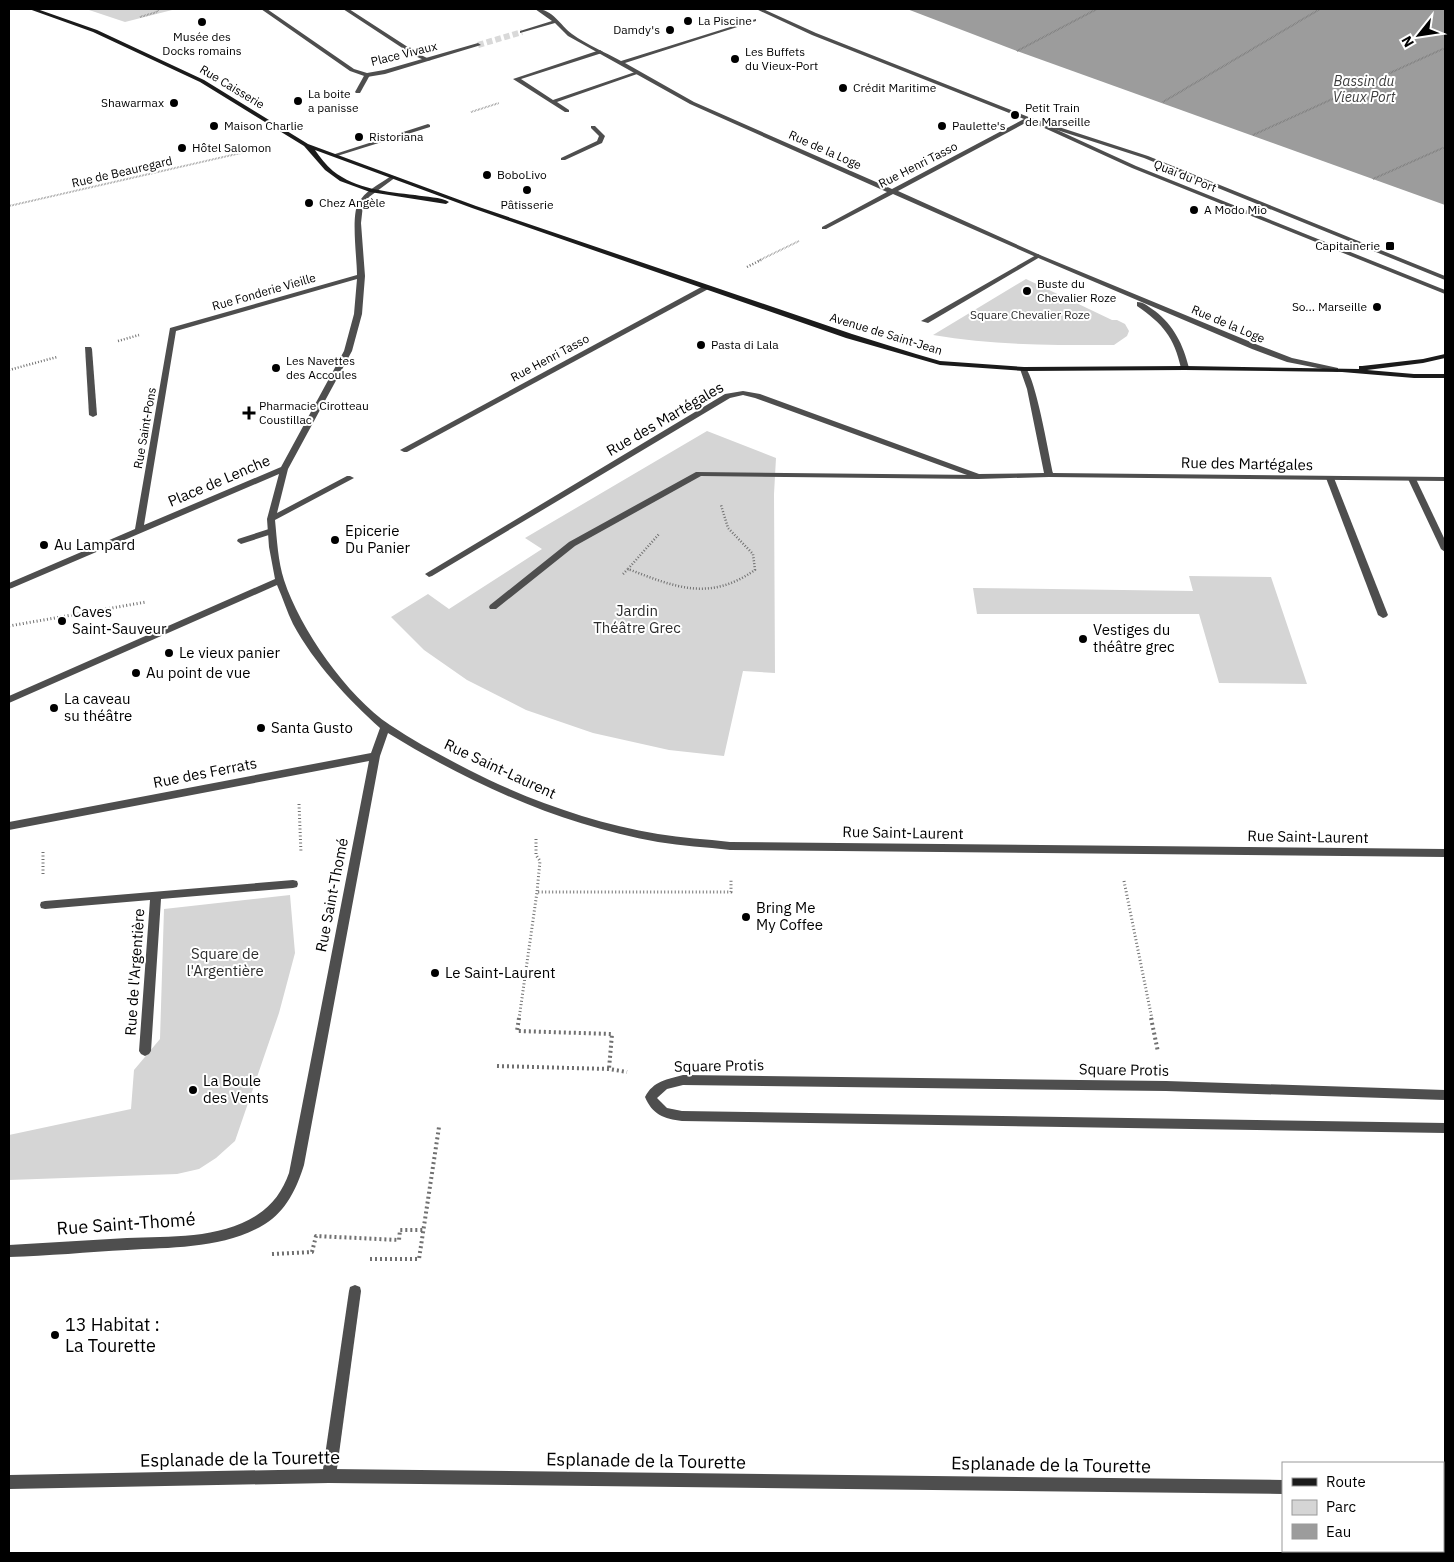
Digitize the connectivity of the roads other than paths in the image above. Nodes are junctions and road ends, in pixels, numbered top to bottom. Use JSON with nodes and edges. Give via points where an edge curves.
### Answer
{"nodes":[{"id":1,"x":32,"y":9,"type":"edge"},
{"id":2,"x":264,"y":9,"type":"edge"},
{"id":3,"x":346,"y":9,"type":"edge"},
{"id":4,"x":538,"y":9,"type":"edge"},
{"id":5,"x":759,"y":9,"type":"edge"},
{"id":6,"x":754,"y":20,"type":"dead end"},
{"id":7,"x":557,"y":22,"type":"junction"},
{"id":8,"x":522,"y":32,"type":"tunnel mouth"},
{"id":9,"x":478,"y":45,"type":"tunnel mouth"},
{"id":10,"x":600,"y":52,"type":"junction"},
{"id":11,"x":428,"y":60,"type":"junction"},
{"id":12,"x":620,"y":63,"type":"junction"},
{"id":13,"x":637,"y":73,"type":"junction"},
{"id":14,"x":367,"y":75,"type":"junction"},
{"id":15,"x":358,"y":92,"type":"dead end"},
{"id":16,"x":552,"y":102,"type":"junction"},
{"id":17,"x":566,"y":111,"type":"dead end"},
{"id":18,"x":1030,"y":119,"type":"junction"},
{"id":19,"x":428,"y":126,"type":"dead end"},
{"id":20,"x":593,"y":127,"type":"dead end"},
{"id":21,"x":306,"y":145,"type":"junction"},
{"id":22,"x":335,"y":156,"type":"junction"},
{"id":23,"x":563,"y":159,"type":"dead end"},
{"id":24,"x":394,"y":177,"type":"junction"},
{"id":25,"x":374,"y":191,"type":"junction"},
{"id":26,"x":893,"y":192,"type":"junction"},
{"id":27,"x":474,"y":207,"type":"junction"},
{"id":28,"x":824,"y":228,"type":"road end"},
{"id":29,"x":1038,"y":256,"type":"junction"},
{"id":30,"x":361,"y":276,"type":"junction"},
{"id":31,"x":1445,"y":278,"type":"edge"},
{"id":32,"x":708,"y":287,"type":"junction"},
{"id":33,"x":1116,"y":289,"type":"junction"},
{"id":34,"x":1445,"y":292,"type":"edge"},
{"id":35,"x":925,"y":321,"type":"dead end"},
{"id":36,"x":173,"y":330,"type":"joint"},
{"id":37,"x":88,"y":349,"type":"dead end"},
{"id":38,"x":1445,"y":356,"type":"edge"},
{"id":39,"x":1185,"y":368,"type":"junction"},
{"id":40,"x":1024,"y":369,"type":"junction"},
{"id":41,"x":1338,"y":370,"type":"junction"},
{"id":42,"x":1445,"y":376,"type":"edge"},
{"id":43,"x":94,"y":415,"type":"dead end"},
{"id":44,"x":404,"y":450,"type":"dead end"},
{"id":45,"x":284,"y":468,"type":"junction"},
{"id":46,"x":1049,"y":475,"type":"junction"},
{"id":47,"x":978,"y":477,"type":"junction"},
{"id":48,"x":350,"y":478,"type":"dead end"},
{"id":49,"x":1330,"y":478,"type":"junction"},
{"id":50,"x":1412,"y":479,"type":"junction"},
{"id":51,"x":1445,"y":480,"type":"edge"},
{"id":52,"x":271,"y":519,"type":"junction"},
{"id":53,"x":139,"y":530,"type":"junction"},
{"id":54,"x":272,"y":531,"type":"junction"},
{"id":55,"x":241,"y":540,"type":"dead end"},
{"id":56,"x":1445,"y":549,"type":"edge"},
{"id":57,"x":429,"y":574,"type":"dead end"},
{"id":58,"x":280,"y":580,"type":"junction"},
{"id":59,"x":9,"y":586,"type":"edge"},
{"id":60,"x":493,"y":607,"type":"dead end"},
{"id":61,"x":1383,"y":615,"type":"dead end"},
{"id":62,"x":9,"y":700,"type":"edge"},
{"id":63,"x":385,"y":727,"type":"junction"},
{"id":64,"x":374,"y":756,"type":"junction"},
{"id":65,"x":9,"y":826,"type":"edge"},
{"id":66,"x":1445,"y":853,"type":"edge"},
{"id":67,"x":293,"y":884,"type":"road end"},
{"id":68,"x":156,"y":895,"type":"junction"},
{"id":69,"x":45,"y":905,"type":"road end"},
{"id":70,"x":145,"y":1051,"type":"dead end"},
{"id":71,"x":1445,"y":1096,"type":"edge"},
{"id":72,"x":1445,"y":1128,"type":"edge"},
{"id":73,"x":9,"y":1251,"type":"edge"},
{"id":74,"x":355,"y":1291,"type":"dead end"},
{"id":75,"x":329,"y":1476,"type":"junction"},
{"id":76,"x":9,"y":1482,"type":"edge"},
{"id":77,"x":1282,"y":1487,"type":"edge"}],
"edges":[{"from":1,"to":21,"type":"street","name":"Rue Caisserie","via":[[95,31],[202,81]]},
{"from":2,"to":14,"type":"street","name":"Place Vivaux","via":[[352,70]]},
{"from":3,"to":11,"type":"street"},
{"from":4,"to":7,"type":"street","name":"Rue de la Loge"},
{"from":5,"to":18,"type":"street","name":"Quai du Port"},
{"from":6,"to":12,"type":"street"},
{"from":7,"to":8,"type":"street"},
{"from":7,"to":10,"type":"street","name":"Rue de la Loge","via":[[570,35]]},
{"from":9,"to":11,"type":"street","name":"Place Vivaux"},
{"from":10,"to":12,"type":"street","name":"Rue de la Loge"},
{"from":10,"to":16,"type":"street","via":[[516,79]]},
{"from":11,"to":14,"type":"street","name":"Place Vivaux"},
{"from":12,"to":13,"type":"street","name":"Rue de la Loge"},
{"from":13,"to":16,"type":"street"},
{"from":13,"to":26,"type":"street","name":"Rue de la Loge","via":[[692,103]]},
{"from":14,"to":15,"type":"street"},
{"from":16,"to":17,"type":"street"},
{"from":18,"to":26,"type":"street","name":"Rue Henri Tasso"},
{"from":18,"to":31,"type":"street","name":"Quai du Port","via":[[1146,157]]},
{"from":18,"to":34,"type":"street","name":"Quai du Port","via":[[1143,171]]},
{"from":19,"to":22,"type":"street"},
{"from":20,"to":23,"type":"street","via":[[602,136],[600,142]]},
{"from":21,"to":22,"type":"street","name":"Rue Caisserie"},
{"from":21,"to":25,"type":"street","name":"Rue Caisserie","via":[[330,172]]},
{"from":22,"to":24,"type":"street","name":"Rue Caisserie"},
{"from":24,"to":25,"type":"street"},
{"from":24,"to":27,"type":"street","name":"Avenue de Saint-Jean"},
{"from":25,"to":27,"type":"street","name":"Avenue de Saint-Jean"},
{"from":25,"to":30,"type":"street","via":[[363,200],[358,211]]},
{"from":26,"to":28,"type":"street","name":"Rue Henri Tasso"},
{"from":26,"to":29,"type":"street","name":"Rue de la Loge"},
{"from":27,"to":32,"type":"street","name":"Avenue de Saint-Jean"},
{"from":29,"to":33,"type":"street","name":"Rue de la Loge"},
{"from":29,"to":35,"type":"street"},
{"from":30,"to":36,"type":"street","name":"Rue Fonderie Vieille"},
{"from":30,"to":45,"type":"street","via":[[358,314],[348,351]]},
{"from":32,"to":40,"type":"street","name":"Avenue de Saint-Jean","via":[[913,356],[940,363]]},
{"from":32,"to":44,"type":"street","name":"Rue Henri Tasso"},
{"from":33,"to":39,"type":"street","name":"Rue de la Loge","via":[[1159,316],[1173,331]]},
{"from":33,"to":41,"type":"street","name":"Rue de la Loge","via":[[1268,352]]},
{"from":36,"to":53,"type":"street","name":"Rue Saint-Pons"},
{"from":37,"to":43,"type":"street"},
{"from":38,"to":41,"type":"street","name":"Avenue de Saint-Jean"},
{"from":39,"to":40,"type":"street","name":"Avenue de Saint-Jean"},
{"from":39,"to":41,"type":"street","name":"Avenue de Saint-Jean"},
{"from":40,"to":46,"type":"street"},
{"from":41,"to":42,"type":"street","name":"Avenue de Saint-Jean"},
{"from":45,"to":52,"type":"street","name":"Place de Lenche"},
{"from":45,"to":53,"type":"street","name":"Place de Lenche"},
{"from":46,"to":47,"type":"street","name":"Rue des Martégales"},
{"from":46,"to":49,"type":"street","name":"Rue des Martégales"},
{"from":47,"to":57,"type":"street","name":"Rue des Martégales","via":[[743,393],[728,396]]},
{"from":47,"to":60,"type":"street","via":[[700,474],[572,544]]},
{"from":48,"to":52,"type":"street"},
{"from":49,"to":50,"type":"street","name":"Rue des Martégales"},
{"from":49,"to":61,"type":"street"},
{"from":50,"to":51,"type":"street","name":"Rue des Martégales"},
{"from":50,"to":56,"type":"street"},
{"from":52,"to":54,"type":"street","name":"Place de Lenche"},
{"from":53,"to":59,"type":"street","name":"Place de Lenche"},
{"from":54,"to":55,"type":"street"},
{"from":54,"to":58,"type":"street","name":"Place de Lenche"},
{"from":58,"to":62,"type":"street"},
{"from":58,"to":63,"type":"street","via":[[298,624],[324,663],[354,699]]},
{"from":63,"to":64,"type":"street","name":"Rue Saint-Thomé"},
{"from":63,"to":66,"type":"street","name":"Rue Saint-Laurent","via":[[430,754],[522,799],[594,823],[658,838],[730,846]]},
{"from":64,"to":65,"type":"street","name":"Rue des Ferrats"},
{"from":64,"to":73,"type":"street","name":"Rue Saint-Thomé","via":[[298,1165],[284,1200],[245,1229],[186,1241]]},
{"from":67,"to":68,"type":"street","name":"Rue de l'Argentière"},
{"from":68,"to":69,"type":"street","name":"Rue de l'Argentière"},
{"from":68,"to":70,"type":"street","name":"Rue de l'Argentière"},
{"from":71,"to":72,"type":"street","name":"Square Protis","via":[[1166,1086],[683,1080],[670,1082],[652,1097],[660,1110],[682,1116]]},
{"from":74,"to":75,"type":"street"},
{"from":75,"to":76,"type":"street","name":"Esplanade de la Tourette"},
{"from":75,"to":77,"type":"street","name":"Esplanade de la Tourette"}]}
